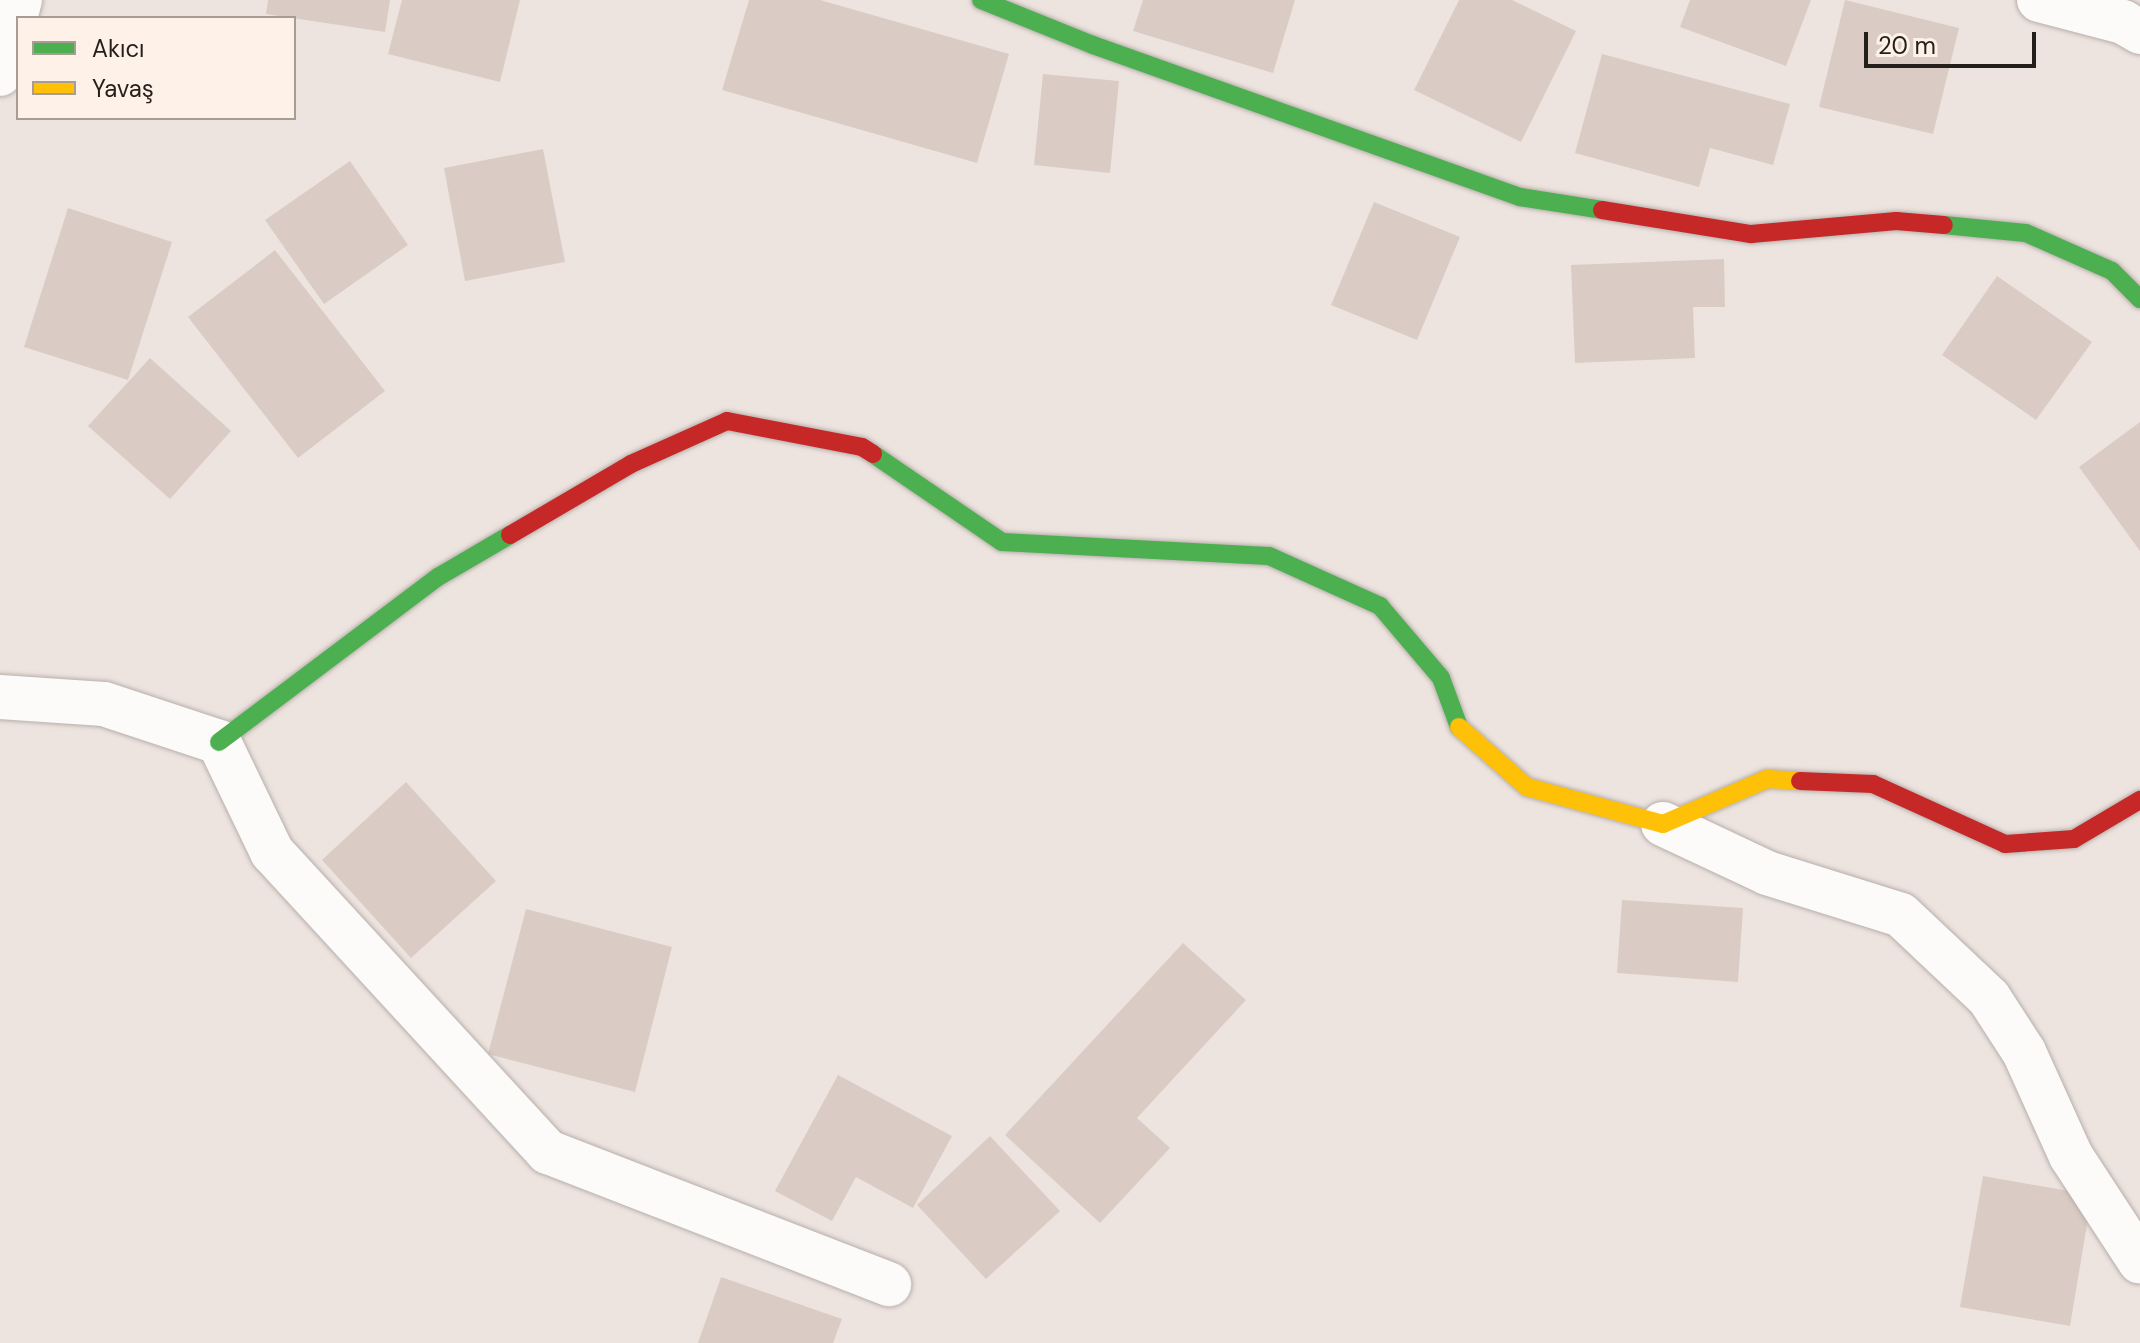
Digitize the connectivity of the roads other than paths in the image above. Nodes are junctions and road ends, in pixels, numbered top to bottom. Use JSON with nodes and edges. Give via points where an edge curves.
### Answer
{"nodes":[{"id":1,"x":20,"y":0,"type":"edge"},
{"id":2,"x":981,"y":0,"type":"edge"},
{"id":3,"x":2039,"y":0,"type":"edge"},
{"id":4,"x":2140,"y":32,"type":"edge"},
{"id":5,"x":0,"y":74,"type":"edge"},
{"id":6,"x":2140,"y":299,"type":"edge"},
{"id":7,"x":0,"y":697,"type":"edge"},
{"id":8,"x":219,"y":742,"type":"junction"},
{"id":9,"x":2140,"y":800,"type":"edge"},
{"id":10,"x":1663,"y":824,"type":"junction"},
{"id":11,"x":2140,"y":1262,"type":"edge"},
{"id":12,"x":889,"y":1284,"type":"dead end"}],
"edges":[{"from":1,"to":5,"type":"street"},
{"from":2,"to":6,"type":"street","via":[[1520,197],[1751,234],[1896,221],[2026,233],[2112,271]]},
{"from":3,"to":4,"type":"street","via":[[2123,22]]},
{"from":7,"to":8,"type":"street","via":[[104,704]]},
{"from":8,"to":10,"type":"street","via":[[438,577],[631,464],[727,421],[862,447],[1002,542],[1269,556],[1380,606],[1441,678],[1455,723],[1527,787]]},
{"from":8,"to":12,"type":"street","via":[[272,852],[548,1152]]},
{"from":9,"to":10,"type":"street","via":[[2074,839],[2005,844],[1873,784],[1767,779]]},
{"from":10,"to":11,"type":"street","via":[[1767,873],[1901,915],[1989,998],[2024,1052],[2071,1156]]}]}
